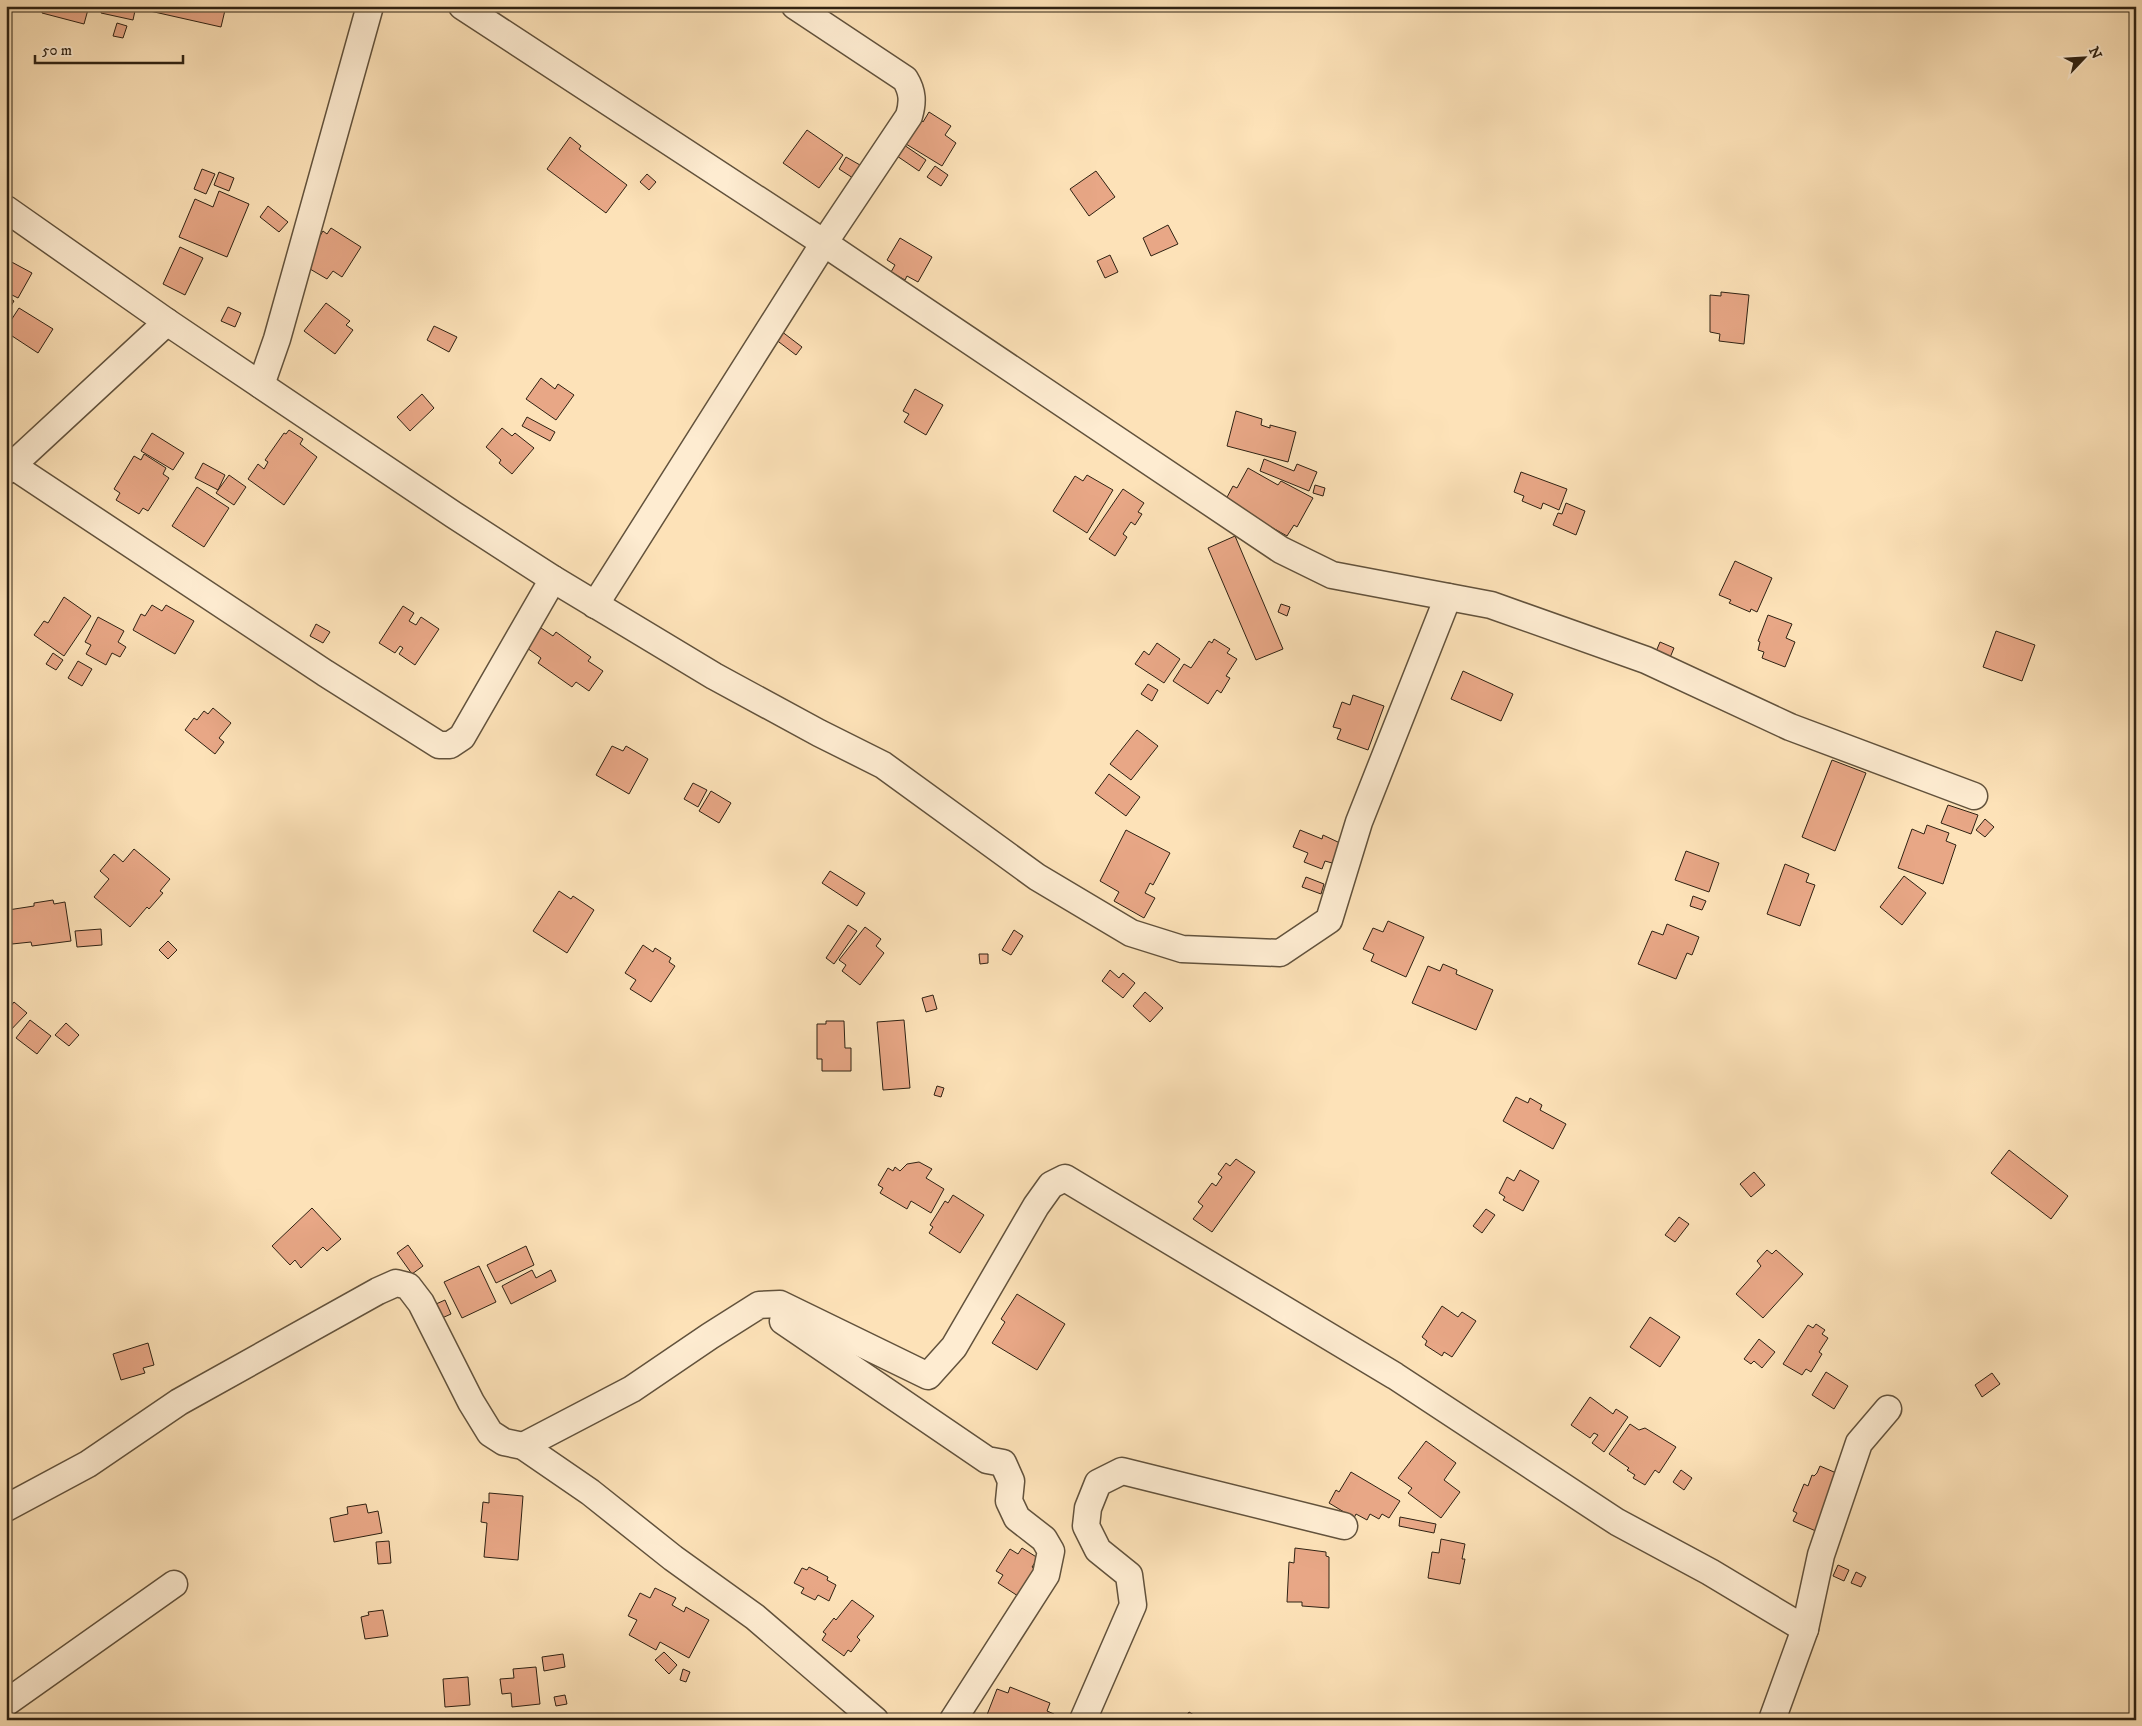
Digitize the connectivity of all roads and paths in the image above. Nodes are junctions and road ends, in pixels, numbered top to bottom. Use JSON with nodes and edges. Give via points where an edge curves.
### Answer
{"nodes":[{"id":1,"x":370,"y":6,"type":"edge"},
{"id":2,"x":462,"y":6,"type":"edge"},
{"id":3,"x":795,"y":6,"type":"edge"},
{"id":4,"x":6,"y":209,"type":"edge"},
{"id":5,"x":824,"y":242,"type":"junction"},
{"id":6,"x":167,"y":322,"type":"junction"},
{"id":7,"x":261,"y":384,"type":"junction"},
{"id":8,"x":9,"y":468,"type":"edge"},
{"id":9,"x":553,"y":579,"type":"junction"},
{"id":10,"x":1448,"y":597,"type":"junction"},
{"id":11,"x":595,"y":605,"type":"junction"},
{"id":12,"x":1974,"y":796,"type":"dead end"},
{"id":13,"x":759,"y":1305,"type":"junction"},
{"id":14,"x":1888,"y":1408,"type":"dead end"},
{"id":15,"x":523,"y":1446,"type":"junction"},
{"id":16,"x":6,"y":1508,"type":"edge"},
{"id":17,"x":1344,"y":1526,"type":"dead end"},
{"id":18,"x":174,"y":1584,"type":"dead end"},
{"id":19,"x":1805,"y":1629,"type":"junction"},
{"id":20,"x":6,"y":1703,"type":"edge"},
{"id":21,"x":875,"y":1720,"type":"edge"},
{"id":22,"x":953,"y":1720,"type":"edge"},
{"id":23,"x":1083,"y":1720,"type":"edge"},
{"id":24,"x":1772,"y":1720,"type":"edge"}],
"edges":[{"from":1,"to":7,"type":"street","via":[[280,330]]},
{"from":2,"to":5,"type":"street"},
{"from":3,"to":5,"type":"street","via":[[905,79],[911,89],[913,103],[909,116]]},
{"from":4,"to":6,"type":"street"},
{"from":5,"to":10,"type":"street","via":[[1282,550],[1332,575]]},
{"from":5,"to":11,"type":"street"},
{"from":6,"to":7,"type":"street"},
{"from":6,"to":8,"type":"street"},
{"from":7,"to":9,"type":"street"},
{"from":8,"to":9,"type":"street","via":[[439,745],[450,745],[462,737]]},
{"from":9,"to":11,"type":"street"},
{"from":10,"to":11,"type":"street","via":[[1359,822],[1329,920],[1280,953],[1182,949],[1131,933],[1037,877],[883,764],[714,676]]},
{"from":10,"to":12,"type":"street","via":[[1491,605],[1646,660],[1790,727]]},
{"from":13,"to":15,"type":"street","via":[[632,1389]]},
{"from":13,"to":19,"type":"street","via":[[780,1304],[928,1376],[954,1347],[1036,1206],[1051,1185],[1065,1178],[1395,1376],[1617,1522],[1710,1572]]},
{"from":13,"to":22,"type":"street","via":[[987,1460],[1002,1464],[1011,1481],[1009,1501],[1017,1518],[1044,1539],[1051,1551],[1046,1575]]},
{"from":14,"to":19,"type":"street","via":[[1859,1443],[1821,1555]]},
{"from":15,"to":16,"type":"street","via":[[504,1442],[490,1433],[421,1303],[408,1286],[396,1283],[179,1402],[88,1464]]},
{"from":15,"to":21,"type":"street","via":[[590,1492],[755,1617]]},
{"from":17,"to":23,"type":"street","via":[[1122,1471],[1098,1484],[1088,1508],[1086,1526],[1098,1550],[1129,1575],[1133,1605]]},
{"from":18,"to":20,"type":"street"},
{"from":19,"to":24,"type":"street"}]}
